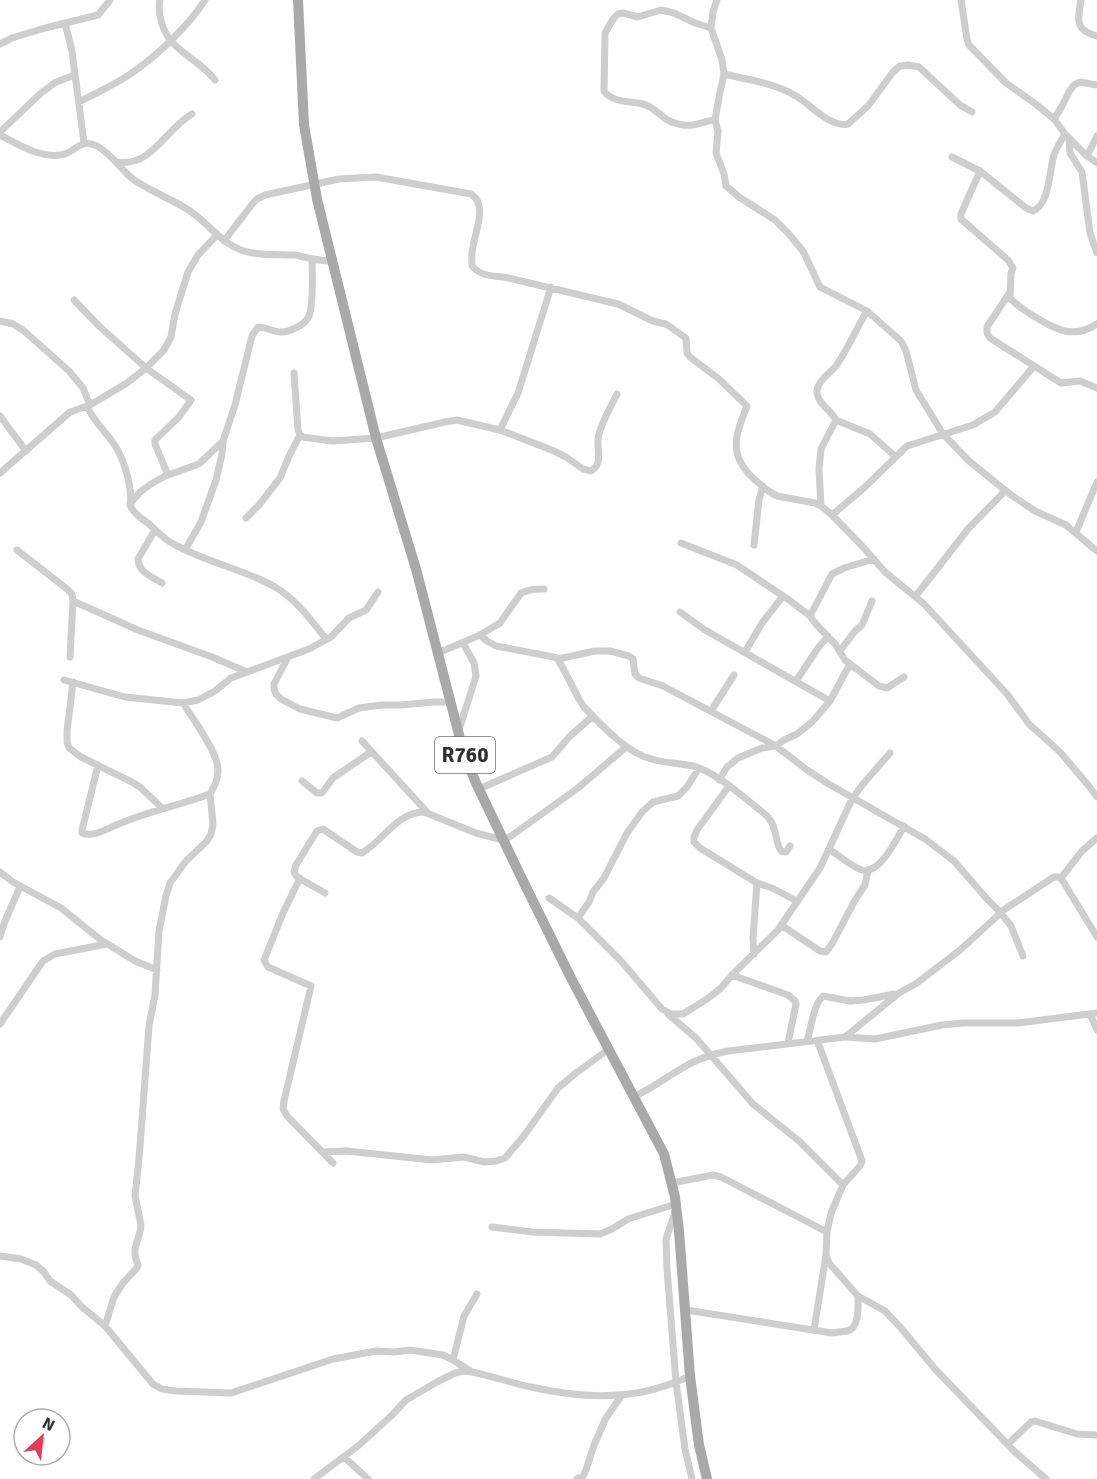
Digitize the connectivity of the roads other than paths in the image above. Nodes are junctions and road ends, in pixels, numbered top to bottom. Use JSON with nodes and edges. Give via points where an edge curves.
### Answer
{"nodes":[{"id":1,"x":110,"y":0,"type":"edge"},
{"id":2,"x":160,"y":0,"type":"edge"},
{"id":3,"x":205,"y":0,"type":"edge"},
{"id":4,"x":298,"y":0,"type":"edge"},
{"id":5,"x":717,"y":0,"type":"edge"},
{"id":6,"x":961,"y":0,"type":"edge"},
{"id":7,"x":1081,"y":0,"type":"edge"},
{"id":8,"x":65,"y":23,"type":"junction"},
{"id":9,"x":711,"y":28,"type":"junction"},
{"id":10,"x":1097,"y":36,"type":"edge"},
{"id":11,"x":170,"y":40,"type":"junction"},
{"id":12,"x":0,"y":44,"type":"edge"},
{"id":13,"x":724,"y":74,"type":"junction"},
{"id":14,"x":75,"y":75,"type":"junction"},
{"id":15,"x":215,"y":80,"type":"dead end"},
{"id":16,"x":1097,"y":85,"type":"edge"},
{"id":17,"x":79,"y":102,"type":"junction"},
{"id":18,"x":972,"y":112,"type":"dead end"},
{"id":19,"x":192,"y":114,"type":"dead end"},
{"id":20,"x":1054,"y":119,"type":"junction"},
{"id":21,"x":715,"y":120,"type":"junction"},
{"id":22,"x":0,"y":134,"type":"edge"},
{"id":23,"x":1097,"y":136,"type":"edge"},
{"id":24,"x":1067,"y":137,"type":"junction"},
{"id":25,"x":84,"y":143,"type":"junction"},
{"id":26,"x":1087,"y":156,"type":"junction"},
{"id":27,"x":952,"y":157,"type":"dead end"},
{"id":28,"x":116,"y":162,"type":"junction"},
{"id":29,"x":1097,"y":163,"type":"edge"},
{"id":30,"x":980,"y":171,"type":"junction"},
{"id":31,"x":314,"y":185,"type":"junction"},
{"id":32,"x":217,"y":235,"type":"junction"},
{"id":33,"x":224,"y":241,"type":"junction"},
{"id":34,"x":1097,"y":253,"type":"edge"},
{"id":35,"x":312,"y":259,"type":"junction"},
{"id":36,"x":331,"y":261,"type":"junction"},
{"id":37,"x":551,"y":287,"type":"junction"},
{"id":38,"x":1010,"y":291,"type":"junction"},
{"id":39,"x":74,"y":300,"type":"dead end"},
{"id":40,"x":867,"y":311,"type":"junction"},
{"id":41,"x":0,"y":321,"type":"edge"},
{"id":42,"x":1097,"y":324,"type":"edge"},
{"id":43,"x":1034,"y":366,"type":"junction"},
{"id":44,"x":146,"y":368,"type":"junction"},
{"id":45,"x":294,"y":373,"type":"dead end"},
{"id":46,"x":1097,"y":388,"type":"edge"},
{"id":47,"x":617,"y":394,"type":"dead end"},
{"id":48,"x":89,"y":405,"type":"junction"},
{"id":49,"x":0,"y":416,"type":"edge"},
{"id":50,"x":836,"y":420,"type":"junction"},
{"id":51,"x":501,"y":430,"type":"junction"},
{"id":52,"x":942,"y":434,"type":"junction"},
{"id":53,"x":300,"y":435,"type":"junction"},
{"id":54,"x":376,"y":438,"type":"junction"},
{"id":55,"x":224,"y":441,"type":"junction"},
{"id":56,"x":26,"y":451,"type":"junction"},
{"id":57,"x":896,"y":457,"type":"junction"},
{"id":58,"x":0,"y":473,"type":"edge"},
{"id":59,"x":168,"y":476,"type":"junction"},
{"id":60,"x":1097,"y":482,"type":"edge"},
{"id":61,"x":763,"y":486,"type":"junction"},
{"id":62,"x":1005,"y":491,"type":"junction"},
{"id":63,"x":130,"y":505,"type":"junction"},
{"id":64,"x":821,"y":507,"type":"junction"},
{"id":65,"x":832,"y":515,"type":"junction"},
{"id":66,"x":246,"y":518,"type":"dead end"},
{"id":67,"x":155,"y":530,"type":"junction"},
{"id":68,"x":1076,"y":532,"type":"junction"},
{"id":69,"x":681,"y":543,"type":"dead end"},
{"id":70,"x":754,"y":545,"type":"dead end"},
{"id":71,"x":17,"y":550,"type":"dead end"},
{"id":72,"x":185,"y":550,"type":"junction"},
{"id":73,"x":1097,"y":551,"type":"edge"},
{"id":74,"x":874,"y":559,"type":"junction"},
{"id":75,"x":162,"y":583,"type":"dead end"},
{"id":76,"x":544,"y":589,"type":"dead end"},
{"id":77,"x":378,"y":592,"type":"dead end"},
{"id":78,"x":783,"y":596,"type":"junction"},
{"id":79,"x":915,"y":597,"type":"junction"},
{"id":80,"x":73,"y":601,"type":"junction"},
{"id":81,"x":872,"y":601,"type":"dead end"},
{"id":82,"x":680,"y":612,"type":"dead end"},
{"id":83,"x":810,"y":615,"type":"junction"},
{"id":84,"x":480,"y":635,"type":"junction"},
{"id":85,"x":828,"y":636,"type":"junction"},
{"id":86,"x":326,"y":639,"type":"junction"},
{"id":87,"x":463,"y":643,"type":"junction"},
{"id":88,"x":840,"y":651,"type":"junction"},
{"id":89,"x":745,"y":652,"type":"junction"},
{"id":90,"x":438,"y":653,"type":"junction"},
{"id":91,"x":70,"y":657,"type":"dead end"},
{"id":92,"x":288,"y":657,"type":"junction"},
{"id":93,"x":558,"y":659,"type":"junction"},
{"id":94,"x":850,"y":664,"type":"junction"},
{"id":95,"x":246,"y":672,"type":"junction"},
{"id":96,"x":734,"y":675,"type":"dead end"},
{"id":97,"x":904,"y":677,"type":"dead end"},
{"id":98,"x":64,"y":680,"type":"dead end"},
{"id":99,"x":796,"y":681,"type":"junction"},
{"id":100,"x":73,"y":682,"type":"junction"},
{"id":101,"x":830,"y":701,"type":"junction"},
{"id":102,"x":450,"y":702,"type":"junction"},
{"id":103,"x":183,"y":704,"type":"junction"},
{"id":104,"x":711,"y":711,"type":"junction"},
{"id":105,"x":593,"y":716,"type":"junction"},
{"id":106,"x":458,"y":734,"type":"junction"},
{"id":107,"x":362,"y":741,"type":"dead end"},
{"id":108,"x":776,"y":746,"type":"junction"},
{"id":109,"x":626,"y":747,"type":"junction"},
{"id":110,"x":371,"y":752,"type":"junction"},
{"id":111,"x":890,"y":753,"type":"dead end"},
{"id":112,"x":98,"y":765,"type":"junction"},
{"id":113,"x":699,"y":768,"type":"junction"},
{"id":114,"x":719,"y":780,"type":"junction"},
{"id":115,"x":302,"y":781,"type":"dead end"},
{"id":116,"x":729,"y":786,"type":"junction"},
{"id":117,"x":479,"y":789,"type":"junction"},
{"id":118,"x":210,"y":794,"type":"junction"},
{"id":119,"x":1097,"y":797,"type":"edge"},
{"id":120,"x":852,"y":799,"type":"junction"},
{"id":121,"x":162,"y":808,"type":"junction"},
{"id":122,"x":427,"y":813,"type":"junction"},
{"id":123,"x":904,"y":826,"type":"junction"},
{"id":124,"x":1097,"y":838,"type":"edge"},
{"id":125,"x":503,"y":840,"type":"junction"},
{"id":126,"x":790,"y":846,"type":"dead end"},
{"id":127,"x":829,"y":849,"type":"junction"},
{"id":128,"x":867,"y":870,"type":"junction"},
{"id":129,"x":0,"y":872,"type":"edge"},
{"id":130,"x":300,"y":878,"type":"junction"},
{"id":131,"x":1061,"y":878,"type":"junction"},
{"id":132,"x":757,"y":883,"type":"junction"},
{"id":133,"x":20,"y":886,"type":"junction"},
{"id":134,"x":325,"y":893,"type":"dead end"},
{"id":135,"x":549,"y":898,"type":"dead end"},
{"id":136,"x":797,"y":902,"type":"junction"},
{"id":137,"x":1001,"y":912,"type":"junction"},
{"id":138,"x":578,"y":918,"type":"junction"},
{"id":139,"x":781,"y":925,"type":"junction"},
{"id":140,"x":0,"y":937,"type":"edge"},
{"id":141,"x":1097,"y":937,"type":"edge"},
{"id":142,"x":107,"y":944,"type":"junction"},
{"id":143,"x":754,"y":954,"type":"junction"},
{"id":144,"x":1023,"y":956,"type":"dead end"},
{"id":145,"x":157,"y":970,"type":"junction"},
{"id":146,"x":732,"y":975,"type":"junction"},
{"id":147,"x":899,"y":993,"type":"junction"},
{"id":148,"x":666,"y":1012,"type":"junction"},
{"id":149,"x":2,"y":1014,"type":"edge"},
{"id":150,"x":1094,"y":1014,"type":"edge"},
{"id":151,"x":0,"y":1024,"type":"edge"},
{"id":152,"x":1097,"y":1030,"type":"edge"},
{"id":153,"x":845,"y":1037,"type":"junction"},
{"id":154,"x":817,"y":1040,"type":"junction"},
{"id":155,"x":807,"y":1041,"type":"junction"},
{"id":156,"x":788,"y":1043,"type":"junction"},
{"id":157,"x":609,"y":1049,"type":"junction"},
{"id":158,"x":711,"y":1055,"type":"junction"},
{"id":159,"x":634,"y":1096,"type":"junction"},
{"id":160,"x":323,"y":1152,"type":"junction"},
{"id":161,"x":333,"y":1163,"type":"dead end"},
{"id":162,"x":672,"y":1183,"type":"junction"},
{"id":163,"x":843,"y":1185,"type":"junction"},
{"id":164,"x":676,"y":1206,"type":"junction"},
{"id":165,"x":492,"y":1227,"type":"dead end"},
{"id":166,"x":827,"y":1233,"type":"junction"},
{"id":167,"x":826,"y":1255,"type":"junction"},
{"id":168,"x":0,"y":1256,"type":"edge"},
{"id":169,"x":477,"y":1294,"type":"dead end"},
{"id":170,"x":858,"y":1296,"type":"junction"},
{"id":171,"x":686,"y":1310,"type":"junction"},
{"id":172,"x":105,"y":1326,"type":"junction"},
{"id":173,"x":814,"y":1330,"type":"junction"},
{"id":174,"x":453,"y":1360,"type":"junction"},
{"id":175,"x":472,"y":1372,"type":"junction"},
{"id":176,"x":690,"y":1376,"type":"junction"},
{"id":177,"x":676,"y":1382,"type":"junction"},
{"id":178,"x":622,"y":1395,"type":"junction"},
{"id":179,"x":1097,"y":1435,"type":"edge"},
{"id":180,"x":1008,"y":1444,"type":"junction"},
{"id":181,"x":344,"y":1457,"type":"junction"},
{"id":182,"x":581,"y":1478,"type":"edge"},
{"id":183,"x":314,"y":1479,"type":"edge"},
{"id":184,"x":368,"y":1479,"type":"edge"},
{"id":185,"x":692,"y":1479,"type":"edge"},
{"id":186,"x":707,"y":1479,"type":"edge"},
{"id":187,"x":1046,"y":1479,"type":"edge"}],
"edges":[{"from":1,"to":8,"type":"street","via":[[98,15]]},
{"from":2,"to":11,"type":"street","via":[[158,11]]},
{"from":3,"to":11,"type":"street"},
{"from":4,"to":31,"type":"main road","number":"R760","via":[[304,125]]},
{"from":5,"to":9,"type":"street"},
{"from":6,"to":20,"type":"street","via":[[969,45],[1006,83]]},
{"from":7,"to":10,"type":"street","via":[[1080,28]]},
{"from":8,"to":12,"type":"street"},
{"from":8,"to":14,"type":"street"},
{"from":9,"to":13,"type":"street"},
{"from":9,"to":21,"type":"street","via":[[661,10],[638,17],[618,14],[605,33],[604,91],[613,99],[645,105],[682,125]]},
{"from":11,"to":15,"type":"street"},
{"from":11,"to":17,"type":"street","via":[[137,69]]},
{"from":13,"to":18,"type":"street","via":[[780,87],[832,122],[844,125],[868,106],[892,72],[908,65],[919,67]]},
{"from":13,"to":21,"type":"street"},
{"from":14,"to":17,"type":"street"},
{"from":14,"to":22,"type":"street","via":[[41,93]]},
{"from":16,"to":20,"type":"street","via":[[1074,85]]},
{"from":17,"to":25,"type":"street"},
{"from":19,"to":28,"type":"street","via":[[153,152],[130,163]]},
{"from":20,"to":24,"type":"street"},
{"from":21,"to":40,"type":"street","via":[[716,153],[726,186],[789,233],[803,251],[820,287]]},
{"from":22,"to":25,"type":"street","via":[[51,156],[63,155]]},
{"from":23,"to":26,"type":"street"},
{"from":24,"to":26,"type":"street"},
{"from":24,"to":30,"type":"street","via":[[1053,156],[1046,194],[1033,211]]},
{"from":24,"to":34,"type":"street","via":[[1070,153],[1082,172],[1090,233]]},
{"from":25,"to":28,"type":"street","via":[[99,147]]},
{"from":26,"to":29,"type":"street"},
{"from":27,"to":30,"type":"street"},
{"from":28,"to":32,"type":"street","via":[[136,181],[191,211]]},
{"from":30,"to":38,"type":"street","via":[[961,219],[1013,268]]},
{"from":31,"to":33,"type":"street","via":[[257,199]]},
{"from":31,"to":36,"type":"main road","number":"R760"},
{"from":31,"to":37,"type":"street","via":[[376,177],[476,196],[479,204],[472,266],[488,276]]},
{"from":32,"to":33,"type":"street"},
{"from":32,"to":44,"type":"street","via":[[188,272],[169,343]]},
{"from":33,"to":35,"type":"street","via":[[249,253]]},
{"from":35,"to":36,"type":"street"},
{"from":35,"to":55,"type":"street","via":[[309,315],[288,331],[256,329]]},
{"from":36,"to":54,"type":"main road","number":"R760"},
{"from":37,"to":51,"type":"street","via":[[518,393]]},
{"from":37,"to":61,"type":"street","via":[[618,304],[666,324],[686,338],[690,357],[747,406],[737,436],[737,450],[743,467]]},
{"from":38,"to":42,"type":"street","via":[[1015,303],[1049,326],[1073,333]]},
{"from":38,"to":43,"type":"street","via":[[987,333]]},
{"from":39,"to":44,"type":"street"},
{"from":40,"to":50,"type":"street","via":[[817,390],[819,400]]},
{"from":40,"to":52,"type":"street","via":[[901,341],[916,390]]},
{"from":41,"to":48,"type":"street","via":[[23,330],[69,371],[83,388]]},
{"from":43,"to":46,"type":"street","via":[[1061,383],[1080,381]]},
{"from":43,"to":52,"type":"street","via":[[994,412],[973,425]]},
{"from":44,"to":48,"type":"street"},
{"from":44,"to":59,"type":"street","via":[[191,400],[155,440]]},
{"from":45,"to":53,"type":"street"},
{"from":47,"to":51,"type":"street","via":[[598,435],[599,463],[591,471]]},
{"from":48,"to":56,"type":"street","via":[[70,412]]},
{"from":48,"to":63,"type":"street","via":[[94,420],[118,450],[130,487]]},
{"from":49,"to":56,"type":"street"},
{"from":50,"to":57,"type":"street","via":[[870,434]]},
{"from":50,"to":64,"type":"street","via":[[821,449]]},
{"from":51,"to":54,"type":"street","via":[[457,420]]},
{"from":52,"to":57,"type":"street","via":[[907,446]]},
{"from":52,"to":62,"type":"street"},
{"from":53,"to":54,"type":"street","via":[[332,441]]},
{"from":53,"to":66,"type":"street","via":[[280,478]]},
{"from":54,"to":90,"type":"main road","number":"R760"},
{"from":55,"to":59,"type":"street","via":[[199,464]]},
{"from":55,"to":72,"type":"street","via":[[201,522]]},
{"from":56,"to":58,"type":"street"},
{"from":57,"to":65,"type":"street"},
{"from":59,"to":63,"type":"street","via":[[140,492]]},
{"from":60,"to":68,"type":"street"},
{"from":61,"to":64,"type":"street","via":[[777,496]]},
{"from":61,"to":70,"type":"street"},
{"from":62,"to":68,"type":"street"},
{"from":62,"to":79,"type":"street","via":[[968,529]]},
{"from":63,"to":67,"type":"street"},
{"from":64,"to":65,"type":"street"},
{"from":65,"to":74,"type":"street"},
{"from":67,"to":72,"type":"street"},
{"from":67,"to":75,"type":"street","via":[[138,564]]},
{"from":68,"to":73,"type":"street"},
{"from":69,"to":78,"type":"street","via":[[737,565]]},
{"from":71,"to":80,"type":"street","via":[[68,588]]},
{"from":72,"to":86,"type":"street","via":[[274,586],[291,598]]},
{"from":74,"to":79,"type":"street"},
{"from":74,"to":83,"type":"street","via":[[832,574]]},
{"from":76,"to":84,"type":"street","via":[[521,593],[501,622]]},
{"from":77,"to":86,"type":"street","via":[[366,610],[349,618]]},
{"from":78,"to":83,"type":"street"},
{"from":78,"to":89,"type":"street"},
{"from":79,"to":119,"type":"street"},
{"from":80,"to":91,"type":"street"},
{"from":80,"to":95,"type":"street"},
{"from":81,"to":88,"type":"street","via":[[862,625]]},
{"from":82,"to":89,"type":"street"},
{"from":83,"to":85,"type":"street"},
{"from":84,"to":87,"type":"street"},
{"from":84,"to":93,"type":"street","via":[[496,646]]},
{"from":85,"to":88,"type":"street"},
{"from":85,"to":99,"type":"street"},
{"from":86,"to":92,"type":"street"},
{"from":87,"to":90,"type":"street"},
{"from":87,"to":106,"type":"street","via":[[476,676]]},
{"from":88,"to":94,"type":"street"},
{"from":89,"to":99,"type":"street"},
{"from":90,"to":102,"type":"main road","number":"R760"},
{"from":92,"to":95,"type":"street"},
{"from":92,"to":102,"type":"street","via":[[274,689],[281,699],[300,709],[338,718],[359,708]]},
{"from":93,"to":104,"type":"street","via":[[595,651],[624,654],[633,659],[639,678]]},
{"from":93,"to":105,"type":"street","via":[[579,699]]},
{"from":94,"to":97,"type":"street","via":[[887,688]]},
{"from":94,"to":101,"type":"street"},
{"from":95,"to":103,"type":"street","via":[[198,700]]},
{"from":96,"to":104,"type":"street"},
{"from":98,"to":100,"type":"street"},
{"from":99,"to":101,"type":"street"},
{"from":100,"to":103,"type":"street","via":[[125,698]]},
{"from":100,"to":112,"type":"street","via":[[67,745]]},
{"from":101,"to":108,"type":"street","via":[[812,722]]},
{"from":102,"to":106,"type":"main road","number":"R760"},
{"from":103,"to":118,"type":"street","via":[[217,762],[216,783]]},
{"from":104,"to":108,"type":"street"},
{"from":105,"to":109,"type":"street"},
{"from":105,"to":117,"type":"street","via":[[552,757]]},
{"from":106,"to":117,"type":"main road","number":"R760"},
{"from":107,"to":110,"type":"street"},
{"from":108,"to":114,"type":"street","via":[[738,758]]},
{"from":108,"to":120,"type":"street"},
{"from":109,"to":113,"type":"street","via":[[652,760]]},
{"from":109,"to":125,"type":"street","via":[[578,788]]},
{"from":110,"to":115,"type":"street","via":[[333,778],[322,793]]},
{"from":110,"to":122,"type":"street"},
{"from":111,"to":120,"type":"street"},
{"from":112,"to":121,"type":"street","via":[[140,787]]},
{"from":112,"to":121,"type":"street","via":[[84,835]]},
{"from":113,"to":114,"type":"street"},
{"from":113,"to":138,"type":"street","via":[[678,796],[653,802],[642,812]]},
{"from":114,"to":116,"type":"street"},
{"from":116,"to":126,"type":"street","via":[[769,818],[781,851],[786,852]]},
{"from":116,"to":132,"type":"street","via":[[705,817],[694,842]]},
{"from":117,"to":125,"type":"main road","number":"R760"},
{"from":118,"to":121,"type":"street"},
{"from":118,"to":145,"type":"street","via":[[211,834],[175,874],[168,890],[159,931]]},
{"from":120,"to":123,"type":"street"},
{"from":120,"to":127,"type":"street"},
{"from":122,"to":125,"type":"street"},
{"from":122,"to":130,"type":"street","via":[[410,814],[362,854],[324,829],[317,831],[296,865],[294,872]]},
{"from":123,"to":128,"type":"street","via":[[889,852],[875,868]]},
{"from":123,"to":137,"type":"street","via":[[946,854]]},
{"from":124,"to":131,"type":"street"},
{"from":125,"to":157,"type":"main road","number":"R760"},
{"from":127,"to":128,"type":"street"},
{"from":127,"to":136,"type":"street"},
{"from":128,"to":139,"type":"street","via":[[865,885],[826,952]]},
{"from":129,"to":133,"type":"street"},
{"from":130,"to":134,"type":"street"},
{"from":130,"to":160,"type":"street","via":[[264,960],[268,967],[311,986],[283,1106],[287,1116]]},
{"from":131,"to":137,"type":"street","via":[[1050,879]]},
{"from":131,"to":141,"type":"street"},
{"from":132,"to":136,"type":"street"},
{"from":132,"to":143,"type":"street"},
{"from":133,"to":140,"type":"street"},
{"from":133,"to":142,"type":"street","via":[[61,908]]},
{"from":135,"to":138,"type":"street"},
{"from":136,"to":139,"type":"street"},
{"from":137,"to":144,"type":"street"},
{"from":137,"to":147,"type":"street","via":[[960,950]]},
{"from":138,"to":148,"type":"street"},
{"from":139,"to":143,"type":"street"},
{"from":142,"to":145,"type":"street"},
{"from":142,"to":149,"type":"street","via":[[55,954],[43,962]]},
{"from":143,"to":146,"type":"street"},
{"from":145,"to":172,"type":"street","via":[[135,1196],[141,1225],[134,1249],[138,1265],[114,1298]]},
{"from":146,"to":148,"type":"street","via":[[721,988],[683,1014]]},
{"from":146,"to":156,"type":"street","via":[[795,1001]]},
{"from":147,"to":153,"type":"street"},
{"from":147,"to":155,"type":"street","via":[[864,1000],[823,996]]},
{"from":148,"to":158,"type":"street"},
{"from":149,"to":151,"type":"street"},
{"from":150,"to":152,"type":"street"},
{"from":150,"to":153,"type":"street","via":[[1018,1023],[942,1025],[875,1040]]},
{"from":153,"to":154,"type":"street"},
{"from":154,"to":155,"type":"street"},
{"from":154,"to":163,"type":"street","via":[[862,1159]]},
{"from":155,"to":156,"type":"street"},
{"from":156,"to":158,"type":"street"},
{"from":157,"to":159,"type":"main road","number":"R760"},
{"from":157,"to":160,"type":"street","via":[[558,1088],[505,1158],[484,1162],[464,1157],[432,1160]]},
{"from":158,"to":159,"type":"street"},
{"from":158,"to":163,"type":"street","via":[[753,1104],[799,1141]]},
{"from":159,"to":162,"type":"main road","number":"R760","via":[[664,1154]]},
{"from":160,"to":161,"type":"street"},
{"from":162,"to":164,"type":"main road","number":"R760"},
{"from":162,"to":166,"type":"street","via":[[721,1177]]},
{"from":163,"to":166,"type":"street"},
{"from":164,"to":165,"type":"street","via":[[628,1219],[600,1234]]},
{"from":164,"to":171,"type":"main road","number":"R760"},
{"from":164,"to":177,"type":"street","via":[[666,1239]]},
{"from":166,"to":167,"type":"street"},
{"from":167,"to":170,"type":"street"},
{"from":167,"to":173,"type":"street"},
{"from":168,"to":172,"type":"street","via":[[36,1265]]},
{"from":169,"to":174,"type":"street","via":[[465,1316]]},
{"from":170,"to":173,"type":"street","via":[[854,1328],[832,1333]]},
{"from":170,"to":180,"type":"street","via":[[885,1311]]},
{"from":171,"to":173,"type":"street"},
{"from":171,"to":176,"type":"main road","number":"R760"},
{"from":172,"to":174,"type":"street","via":[[153,1384],[176,1391],[231,1393],[333,1359],[376,1351],[410,1350]]},
{"from":174,"to":175,"type":"street"},
{"from":175,"to":178,"type":"street","via":[[530,1387],[595,1396]]},
{"from":175,"to":181,"type":"street","via":[[456,1373],[406,1400]]},
{"from":176,"to":177,"type":"street"},
{"from":176,"to":186,"type":"main road","number":"R760"},
{"from":177,"to":178,"type":"street"},
{"from":177,"to":185,"type":"street"},
{"from":178,"to":182,"type":"street","via":[[606,1418]]},
{"from":179,"to":180,"type":"street","via":[[1077,1434],[1035,1421]]},
{"from":180,"to":187,"type":"street"},
{"from":181,"to":183,"type":"street"},
{"from":181,"to":184,"type":"street"}]}
